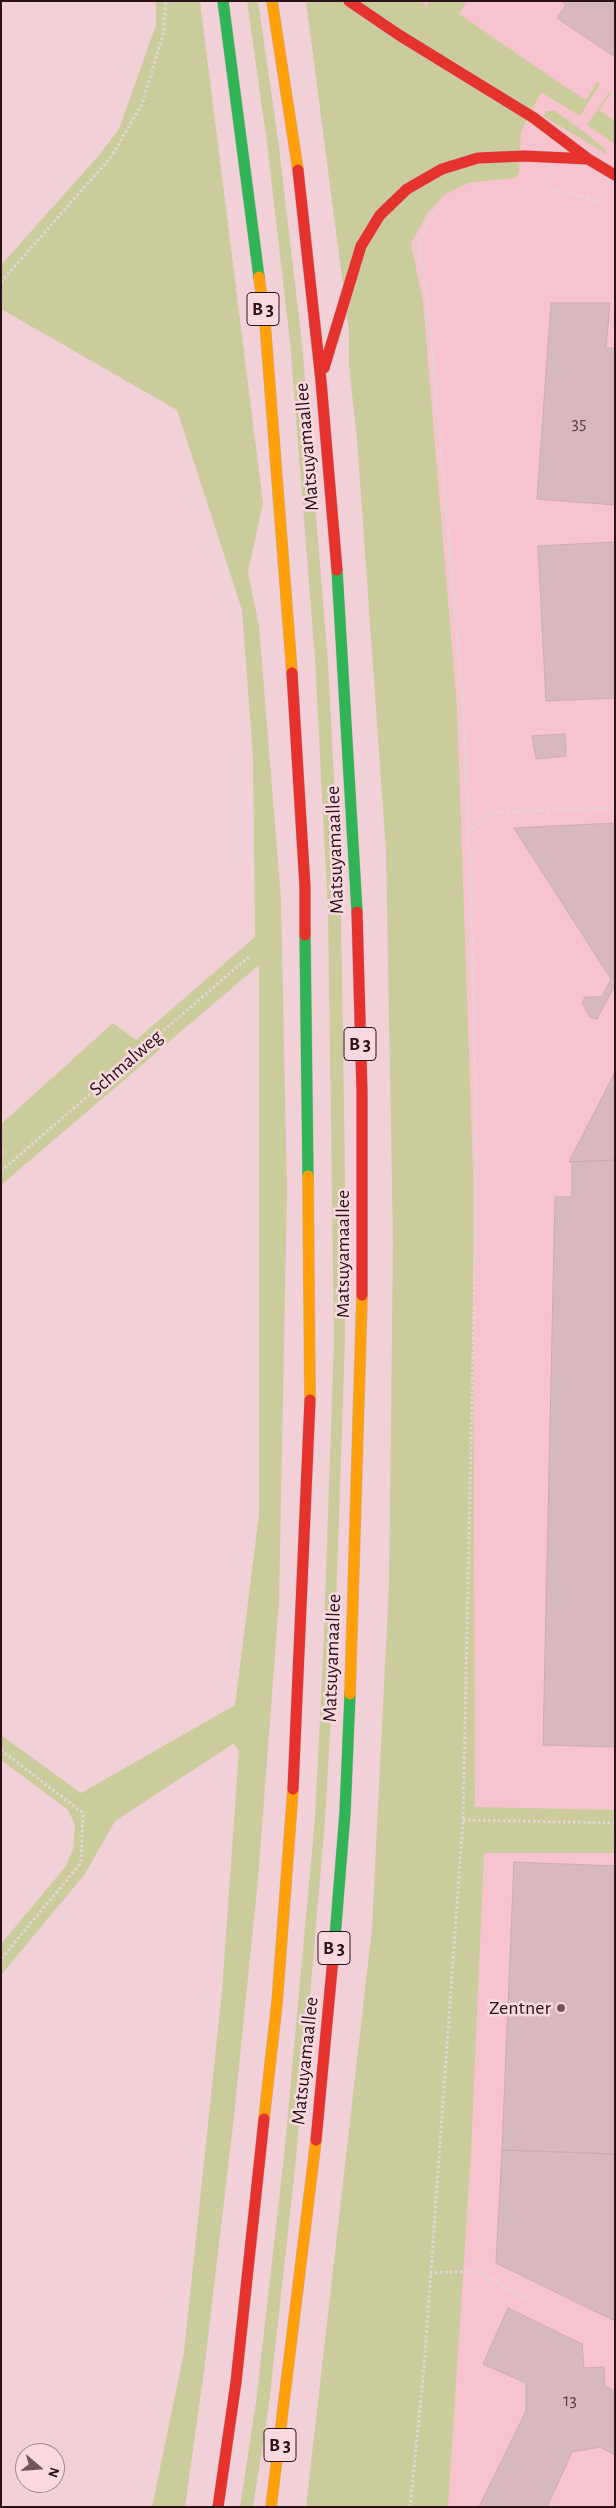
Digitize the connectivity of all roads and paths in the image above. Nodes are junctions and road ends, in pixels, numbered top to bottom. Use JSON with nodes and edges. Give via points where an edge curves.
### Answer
{"nodes":[{"id":1,"x":166,"y":1,"type":"edge"},
{"id":2,"x":223,"y":1,"type":"edge"},
{"id":3,"x":272,"y":1,"type":"edge"},
{"id":4,"x":349,"y":1,"type":"edge"},
{"id":5,"x":588,"y":159,"type":"junction"},
{"id":6,"x":615,"y":175,"type":"edge"},
{"id":7,"x":542,"y":187,"type":"dead end"},
{"id":8,"x":452,"y":198,"type":"dead end"},
{"id":9,"x":601,"y":202,"type":"dead end"},
{"id":10,"x":1,"y":282,"type":"edge"},
{"id":11,"x":321,"y":381,"type":"junction"},
{"id":12,"x":615,"y":808,"type":"edge"},
{"id":13,"x":469,"y":832,"type":"junction"},
{"id":14,"x":251,"y":955,"type":"dead end"},
{"id":15,"x":1,"y":1172,"type":"edge"},
{"id":16,"x":1,"y":1750,"type":"edge"},
{"id":17,"x":463,"y":1820,"type":"junction"},
{"id":18,"x":615,"y":1824,"type":"edge"},
{"id":19,"x":1,"y":1959,"type":"edge"},
{"id":20,"x":430,"y":2274,"type":"junction"},
{"id":21,"x":526,"y":2298,"type":"dead end"},
{"id":22,"x":218,"y":2507,"type":"edge"},
{"id":23,"x":271,"y":2507,"type":"edge"},
{"id":24,"x":410,"y":2507,"type":"edge"}],
"edges":[{"from":1,"to":10,"type":"path","via":[[163,35],[142,104],[112,157]]},
{"from":2,"to":22,"type":"highway","name":"Matsuyamaallee","number":"B 3","via":[[264,323],[294,698],[305,886],[310,1392],[291,1825],[278,1993],[237,2372]]},
{"from":3,"to":11,"type":"highway","name":"Matsuyamaallee","number":"B 3","via":[[294,138]]},
{"from":4,"to":5,"type":"highway","via":[[534,118]]},
{"from":5,"to":6,"type":"highway"},
{"from":5,"to":11,"type":"highway","via":[[478,158],[442,169],[407,189],[380,215],[361,246]]},
{"from":7,"to":9,"type":"path"},
{"from":8,"to":13,"type":"path","via":[[430,219],[418,245],[428,303],[463,704]]},
{"from":11,"to":23,"type":"highway","name":"Matsuyamaallee","number":"B 3","via":[[338,578],[356,880],[362,1092],[358,1511],[344,1823],[329,2010],[309,2211]]},
{"from":12,"to":13,"type":"path","via":[[493,812]]},
{"from":13,"to":17,"type":"path","via":[[477,1163]]},
{"from":14,"to":15,"type":"path","name":"Schmalweg"},
{"from":16,"to":19,"type":"path","via":[[83,1813],[81,1862]]},
{"from":17,"to":18,"type":"path"},
{"from":17,"to":20,"type":"path"},
{"from":20,"to":21,"type":"path","via":[[476,2271]]},
{"from":20,"to":24,"type":"path"}]}
